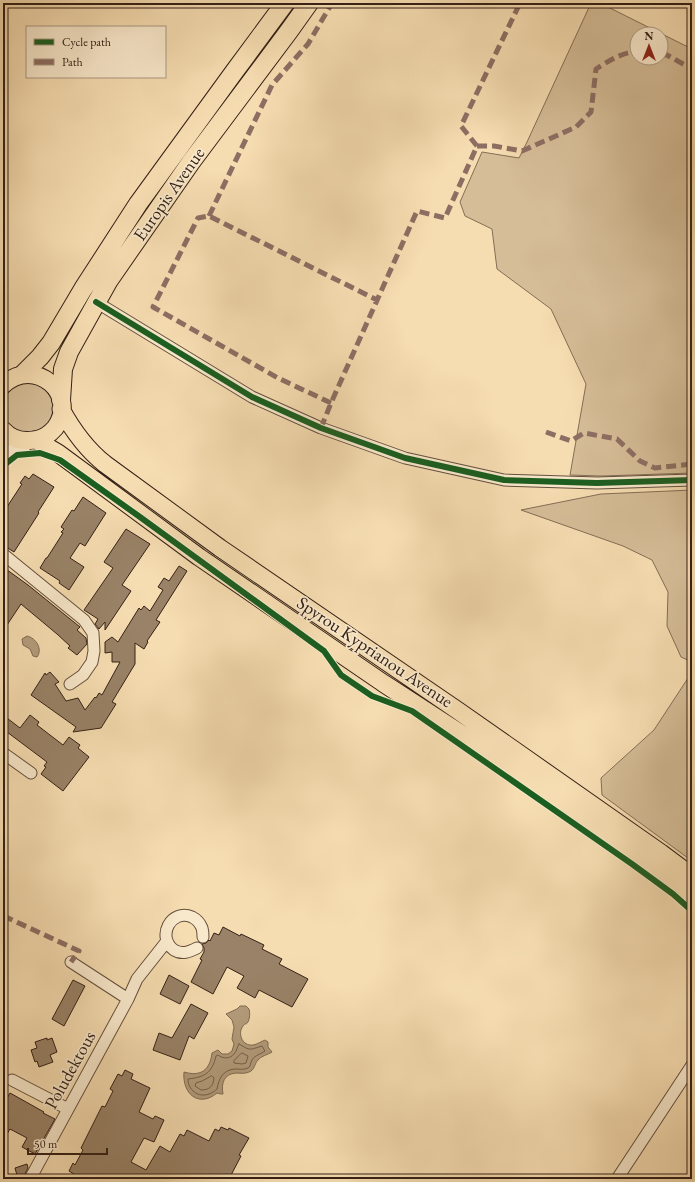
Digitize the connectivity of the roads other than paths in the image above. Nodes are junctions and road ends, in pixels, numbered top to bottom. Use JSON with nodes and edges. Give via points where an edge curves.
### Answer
{"nodes":[{"id":1,"x":285,"y":3,"type":"edge"},
{"id":2,"x":309,"y":3,"type":"edge"},
{"id":3,"x":96,"y":302,"type":"junction"},
{"id":4,"x":11,"y":378,"type":"edge"},
{"id":5,"x":61,"y":405,"type":"junction"},
{"id":6,"x":3,"y":430,"type":"edge"},
{"id":7,"x":33,"y":441,"type":"junction"},
{"id":8,"x":3,"y":457,"type":"edge"},
{"id":9,"x":692,"y":480,"type":"edge"},
{"id":10,"x":3,"y":554,"type":"edge"},
{"id":11,"x":70,"y":684,"type":"dead end"},
{"id":12,"x":3,"y":753,"type":"edge"},
{"id":13,"x":31,"y":773,"type":"dead end"},
{"id":14,"x":692,"y":876,"type":"edge"},
{"id":15,"x":692,"y":898,"type":"edge"},
{"id":16,"x":203,"y":937,"type":"dead end"},
{"id":17,"x":167,"y":941,"type":"junction"},
{"id":18,"x":197,"y":948,"type":"dead end"},
{"id":19,"x":71,"y":962,"type":"dead end"},
{"id":20,"x":128,"y":999,"type":"junction"},
{"id":21,"x":692,"y":1065,"type":"edge"},
{"id":22,"x":12,"y":1080,"type":"dead end"},
{"id":23,"x":68,"y":1109,"type":"junction"},
{"id":24,"x":30,"y":1179,"type":"edge"},
{"id":25,"x":617,"y":1179,"type":"edge"}],
"edges":[{"from":1,"to":4,"type":"highway","name":"Europis Avenue","via":[[138,204],[40,358]]},
{"from":2,"to":3,"type":"highway","name":"Europis Avenue","via":[[156,211]]},
{"from":3,"to":5,"type":"highway","name":"Europis Avenue","via":[[69,352],[63,369]]},
{"from":3,"to":9,"type":"street","via":[[252,397],[321,428],[405,458],[504,480],[597,483]]},
{"from":4,"to":5,"type":"main road","name":"Spyrou Kyprianou Avenue","via":[[35,375],[47,380],[58,393]]},
{"from":5,"to":7,"type":"main road","via":[[59,420],[54,429],[46,436]]},
{"from":5,"to":14,"type":"main road","name":"Spyrou Kyprianou Avenue","via":[[79,438],[105,464],[220,548],[464,715]]},
{"from":6,"to":7,"type":"main road","name":"Spyrou Kyprianou Avenue","via":[[16,439]]},
{"from":7,"to":8,"type":"main road"},
{"from":7,"to":15,"type":"main road","name":"Spyrou Kyprianou Avenue","via":[[58,453],[199,557],[486,750],[668,877]]},
{"from":10,"to":11,"type":"street","via":[[84,620],[93,633],[92,662],[83,675]]},
{"from":12,"to":13,"type":"street"},
{"from":16,"to":17,"type":"street","via":[[199,922],[183,915],[168,924],[165,935]]},
{"from":17,"to":18,"type":"street","via":[[175,951],[182,953]]},
{"from":17,"to":20,"type":"street","name":"Poludektous","via":[[137,979]]},
{"from":19,"to":20,"type":"street"},
{"from":20,"to":23,"type":"street","name":"Poludektous"},
{"from":21,"to":25,"type":"street"},
{"from":22,"to":23,"type":"street"},
{"from":23,"to":24,"type":"street","name":"Poludektous"}]}
